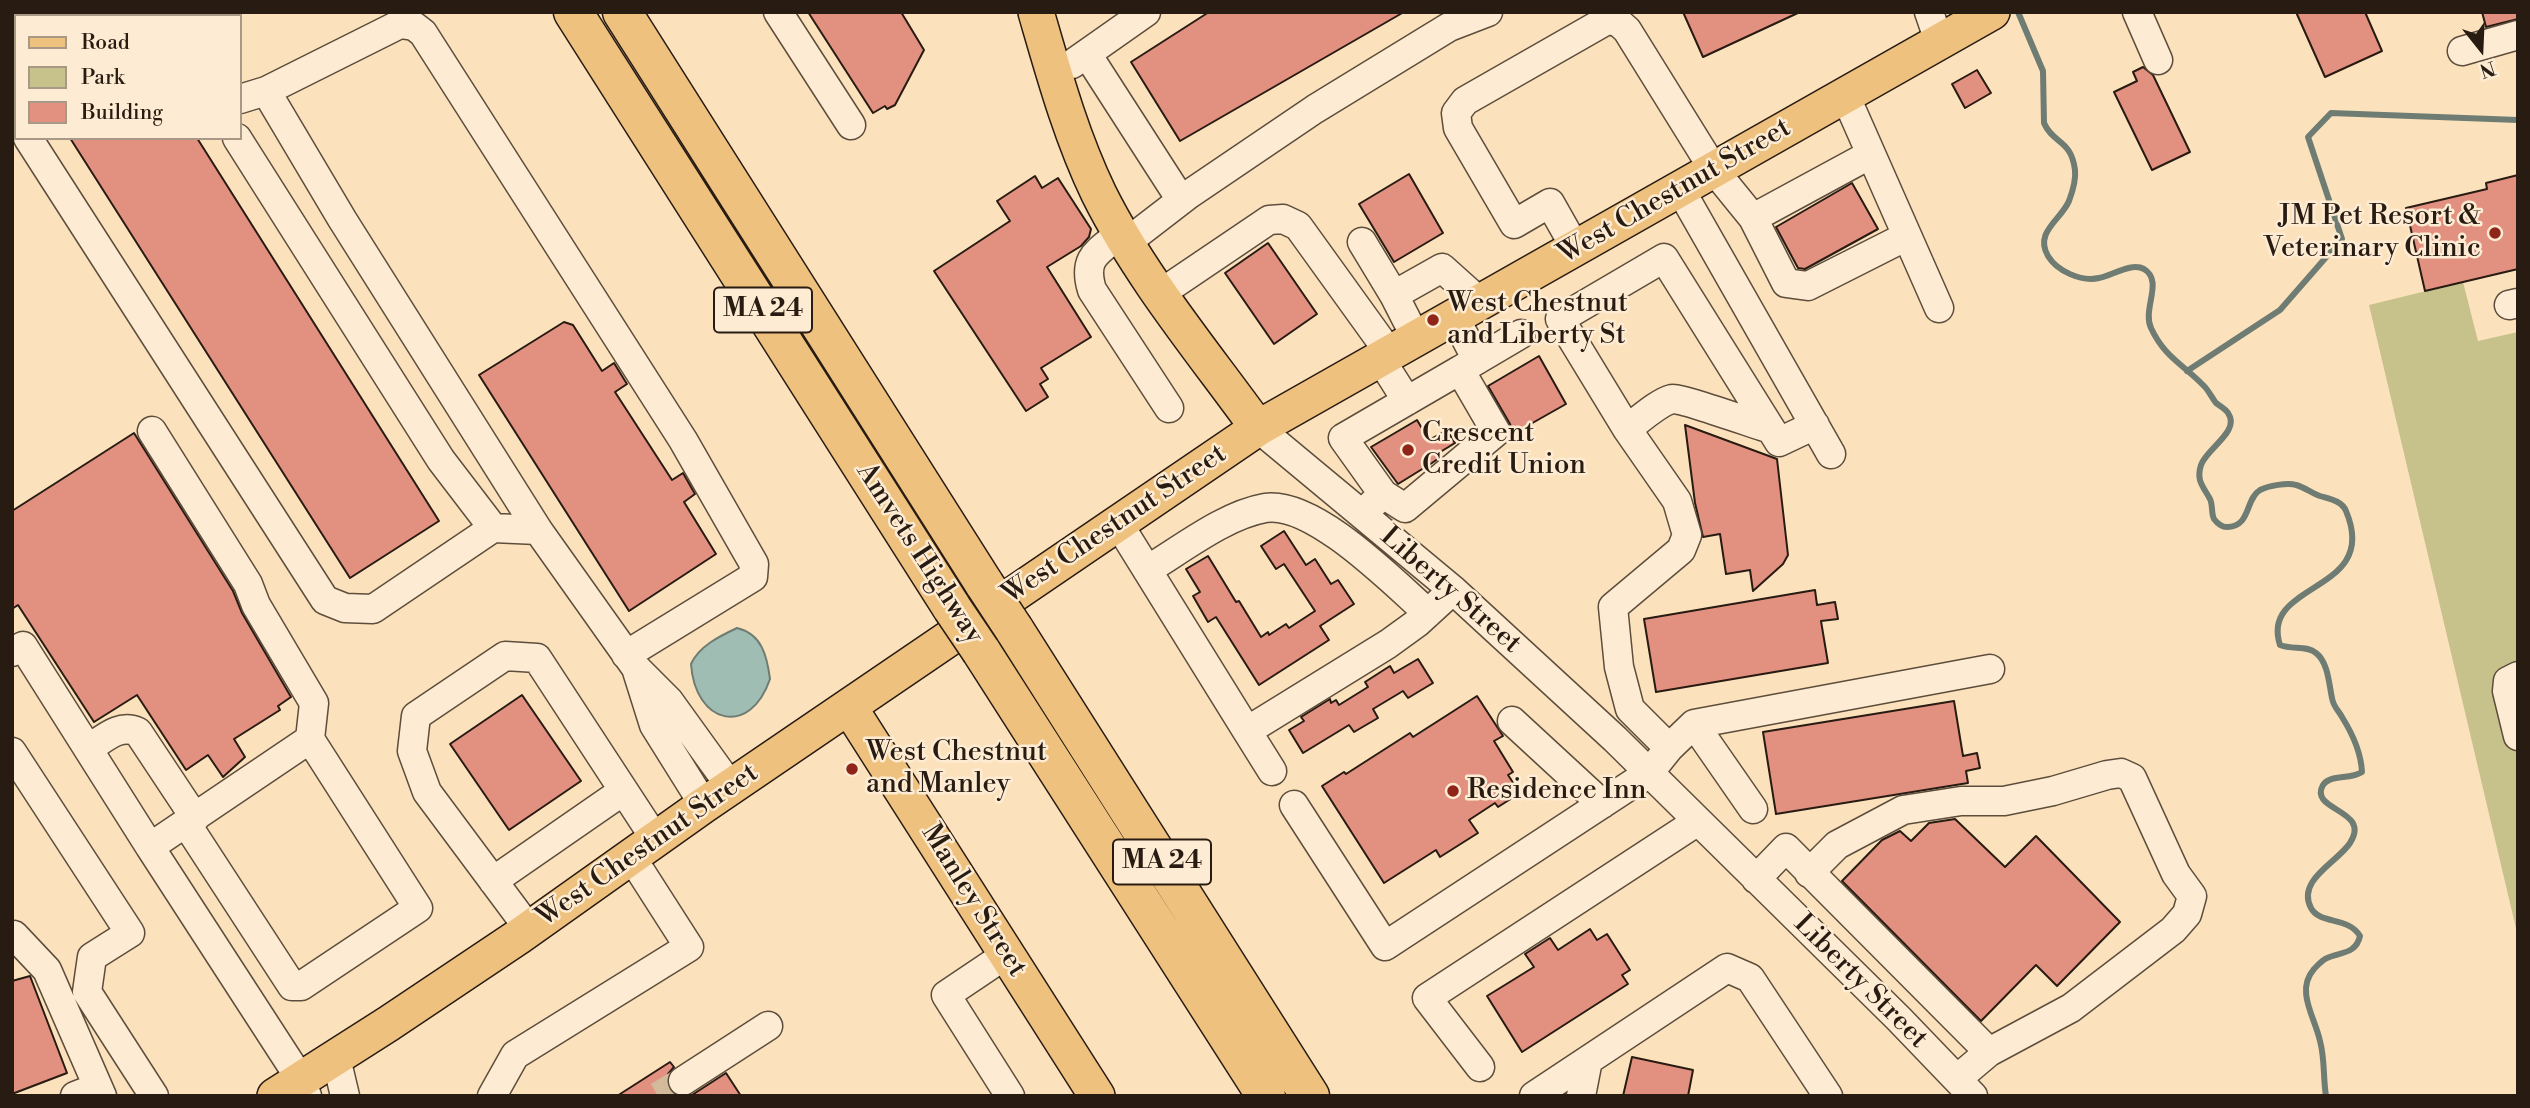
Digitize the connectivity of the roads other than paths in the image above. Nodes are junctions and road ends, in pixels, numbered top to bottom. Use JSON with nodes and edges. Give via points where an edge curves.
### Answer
{"nodes":[{"id":1,"x":573,"y":12,"type":"edge"},
{"id":2,"x":622,"y":12,"type":"edge"},
{"id":3,"x":778,"y":12,"type":"edge"},
{"id":4,"x":1035,"y":12,"type":"edge"},
{"id":5,"x":1146,"y":12,"type":"edge"},
{"id":6,"x":1488,"y":12,"type":"edge"},
{"id":7,"x":2137,"y":12,"type":"edge"},
{"id":8,"x":1990,"y":14,"type":"edge"},
{"id":9,"x":1934,"y":27,"type":"edge"},
{"id":10,"x":2518,"y":35,"type":"edge"},
{"id":11,"x":2462,"y":51,"type":"dead end"},
{"id":12,"x":1087,"y":54,"type":"junction"},
{"id":13,"x":2158,"y":60,"type":"dead end"},
{"id":14,"x":1055,"y":76,"type":"junction"},
{"id":15,"x":253,"y":95,"type":"edge"},
{"id":16,"x":1845,"y":95,"type":"junction"},
{"id":17,"x":851,"y":125,"type":"dead end"},
{"id":18,"x":29,"y":140,"type":"edge"},
{"id":19,"x":238,"y":140,"type":"edge"},
{"id":20,"x":1871,"y":154,"type":"junction"},
{"id":21,"x":1713,"y":170,"type":"junction"},
{"id":22,"x":1680,"y":190,"type":"junction"},
{"id":23,"x":1181,"y":200,"type":"junction"},
{"id":24,"x":1753,"y":218,"type":"junction"},
{"id":25,"x":1908,"y":236,"type":"junction"},
{"id":26,"x":1124,"y":237,"type":"junction"},
{"id":27,"x":1362,"y":242,"type":"dead end"},
{"id":28,"x":1576,"y":249,"type":"junction"},
{"id":29,"x":1161,"y":293,"type":"junction"},
{"id":30,"x":1394,"y":295,"type":"junction"},
{"id":31,"x":1939,"y":308,"type":"dead end"},
{"id":32,"x":1468,"y":311,"type":"junction"},
{"id":33,"x":1521,"y":334,"type":"dead end"},
{"id":34,"x":1396,"y":352,"type":"junction"},
{"id":35,"x":1469,"y":365,"type":"junction"},
{"id":36,"x":1407,"y":401,"type":"junction"},
{"id":37,"x":1169,"y":408,"type":"dead end"},
{"id":38,"x":1815,"y":425,"type":"junction"},
{"id":39,"x":1258,"y":428,"type":"junction"},
{"id":40,"x":1627,"y":429,"type":"junction"},
{"id":41,"x":1771,"y":429,"type":"junction"},
{"id":42,"x":152,"y":431,"type":"dead end"},
{"id":43,"x":1831,"y":454,"type":"dead end"},
{"id":44,"x":1383,"y":494,"type":"junction"},
{"id":45,"x":1362,"y":514,"type":"junction"},
{"id":46,"x":1118,"y":523,"type":"junction"},
{"id":47,"x":493,"y":528,"type":"junction"},
{"id":48,"x":538,"y":530,"type":"junction"},
{"id":49,"x":1147,"y":570,"type":"junction"},
{"id":50,"x":1453,"y":590,"type":"junction"},
{"id":51,"x":1428,"y":613,"type":"junction"},
{"id":52,"x":12,"y":653,"type":"edge"},
{"id":53,"x":631,"y":661,"type":"junction"},
{"id":54,"x":1990,"y":669,"type":"dead end"},
{"id":55,"x":2518,"y":676,"type":"edge"},
{"id":56,"x":849,"y":707,"type":"junction"},
{"id":57,"x":1512,"y":721,"type":"dead end"},
{"id":58,"x":1694,"y":724,"type":"junction"},
{"id":59,"x":1247,"y":731,"type":"junction"},
{"id":60,"x":2518,"y":736,"type":"edge"},
{"id":61,"x":310,"y":739,"type":"junction"},
{"id":62,"x":1669,"y":748,"type":"junction"},
{"id":63,"x":88,"y":749,"type":"junction"},
{"id":64,"x":12,"y":752,"type":"edge"},
{"id":65,"x":1272,"y":771,"type":"dead end"},
{"id":66,"x":1649,"y":773,"type":"junction"},
{"id":67,"x":623,"y":791,"type":"junction"},
{"id":68,"x":718,"y":796,"type":"junction"},
{"id":69,"x":1602,"y":804,"type":"junction"},
{"id":70,"x":1294,"y":806,"type":"dead end"},
{"id":71,"x":1753,"y":809,"type":"dead end"},
{"id":72,"x":190,"y":820,"type":"junction"},
{"id":73,"x":1698,"y":821,"type":"junction"},
{"id":74,"x":150,"y":847,"type":"junction"},
{"id":75,"x":644,"y":849,"type":"junction"},
{"id":76,"x":1809,"y":873,"type":"junction"},
{"id":77,"x":1756,"y":879,"type":"junction"},
{"id":78,"x":493,"y":881,"type":"junction"},
{"id":79,"x":529,"y":929,"type":"junction"},
{"id":80,"x":12,"y":936,"type":"edge"},
{"id":81,"x":1007,"y":954,"type":"junction"},
{"id":82,"x":768,"y":1026,"type":"dead end"},
{"id":83,"x":1989,"y":1052,"type":"junction"},
{"id":84,"x":336,"y":1058,"type":"junction"},
{"id":85,"x":1588,"y":1060,"type":"junction"},
{"id":86,"x":1480,"y":1068,"type":"dead end"},
{"id":87,"x":683,"y":1081,"type":"tunnel mouth"},
{"id":88,"x":1960,"y":1089,"type":"edge"},
{"id":89,"x":294,"y":1090,"type":"edge"},
{"id":90,"x":92,"y":1093,"type":"edge"},
{"id":91,"x":154,"y":1096,"type":"edge"},
{"id":92,"x":345,"y":1096,"type":"edge"},
{"id":93,"x":492,"y":1096,"type":"edge"},
{"id":94,"x":1010,"y":1096,"type":"edge"},
{"id":95,"x":1097,"y":1096,"type":"edge"},
{"id":96,"x":1266,"y":1096,"type":"edge"},
{"id":97,"x":1310,"y":1096,"type":"edge"},
{"id":98,"x":1534,"y":1096,"type":"edge"},
{"id":99,"x":1581,"y":1096,"type":"edge"},
{"id":100,"x":1828,"y":1096,"type":"edge"}],
"edges":[{"from":1,"to":96,"type":"highway","name":"Amvets Highway","number":"MA 24","bridge":true},
{"from":2,"to":97,"type":"highway","name":"Amvets Highway","number":"MA 24","bridge":true},
{"from":3,"to":17,"type":"street"},
{"from":4,"to":14,"type":"main road","name":"Liberty Street"},
{"from":5,"to":12,"type":"street"},
{"from":6,"to":23,"type":"street","via":[[1449,27],[1315,109]]},
{"from":7,"to":13,"type":"street"},
{"from":8,"to":9,"type":"main road","name":"West Chestnut Street"},
{"from":9,"to":16,"type":"main road","name":"West Chestnut Street"},
{"from":10,"to":11,"type":"street"},
{"from":12,"to":14,"type":"street"},
{"from":12,"to":23,"type":"street"},
{"from":14,"to":26,"type":"main road","name":"Liberty Street","via":[[1081,155]]},
{"from":15,"to":48,"type":"street","via":[[342,219]]},
{"from":15,"to":53,"type":"street","via":[[400,24],[423,33],[683,440],[754,564],[753,577]]},
{"from":16,"to":20,"type":"street"},
{"from":16,"to":21,"type":"main road","name":"West Chestnut Street"},
{"from":18,"to":47,"type":"street","via":[[325,600],[345,608],[373,609]]},
{"from":19,"to":47,"type":"street","via":[[441,460]]},
{"from":20,"to":24,"type":"street"},
{"from":20,"to":25,"type":"street"},
{"from":21,"to":22,"type":"main road","name":"West Chestnut Street"},
{"from":21,"to":24,"type":"street"},
{"from":21,"to":28,"type":"street","via":[[1627,30],[1615,21],[1600,23],[1462,103],[1456,125],[1514,225],[1550,203]]},
{"from":22,"to":28,"type":"main road","name":"West Chestnut Street"},
{"from":22,"to":38,"type":"street"},
{"from":23,"to":26,"type":"street"},
{"from":24,"to":25,"type":"street","via":[[1786,283],[1808,286]]},
{"from":25,"to":31,"type":"street"},
{"from":26,"to":29,"type":"main road","name":"Liberty Street"},
{"from":26,"to":37,"type":"street","via":[[1093,257],[1087,274]]},
{"from":27,"to":30,"type":"street"},
{"from":28,"to":32,"type":"main road","name":"West Chestnut Street"},
{"from":29,"to":34,"type":"street","via":[[1269,220],[1283,219],[1298,226]]},
{"from":29,"to":39,"type":"main road","name":"Liberty Street"},
{"from":30,"to":32,"type":"street","via":[[1442,268]]},
{"from":30,"to":34,"type":"street"},
{"from":32,"to":34,"type":"main road","name":"West Chestnut Street"},
{"from":32,"to":35,"type":"street"},
{"from":33,"to":35,"type":"street"},
{"from":34,"to":36,"type":"street"},
{"from":34,"to":39,"type":"main road","name":"West Chestnut Street"},
{"from":35,"to":36,"type":"street"},
{"from":35,"to":44,"type":"street","via":[[1496,432],[1405,508]]},
{"from":36,"to":44,"type":"street","via":[[1343,438]]},
{"from":38,"to":41,"type":"street","via":[[1779,442]]},
{"from":38,"to":43,"type":"street"},
{"from":39,"to":45,"type":"street","name":"Liberty Street"},
{"from":39,"to":46,"type":"main road","name":"West Chestnut Street"},
{"from":40,"to":41,"type":"street","via":[[1672,398]]},
{"from":40,"to":41,"type":"street","via":[[1560,319],[1664,258]]},
{"from":40,"to":62,"type":"street","via":[[1677,501],[1687,535],[1681,550],[1613,607],[1619,667],[1630,709]]},
{"from":42,"to":61,"type":"street","via":[[248,584],[314,703]]},
{"from":44,"to":45,"type":"street"},
{"from":45,"to":50,"type":"street","name":"Liberty Street"},
{"from":46,"to":49,"type":"street"},
{"from":46,"to":56,"type":"main road","name":"West Chestnut Street"},
{"from":47,"to":48,"type":"street"},
{"from":48,"to":53,"type":"street"},
{"from":49,"to":51,"type":"street","via":[[1236,517],[1285,507],[1334,533]]},
{"from":49,"to":59,"type":"street"},
{"from":50,"to":51,"type":"street"},
{"from":50,"to":66,"type":"street","name":"Liberty Street"},
{"from":51,"to":59,"type":"street","via":[[1388,645]]},
{"from":52,"to":63,"type":"street","via":[[23,646]]},
{"from":53,"to":68,"type":"street","via":[[669,701]]},
{"from":54,"to":58,"type":"street"},
{"from":55,"to":60,"type":"street","via":[[2508,681],[2507,691]]},
{"from":56,"to":68,"type":"main road","name":"West Chestnut Street"},
{"from":56,"to":81,"type":"main road","name":"Manley Street"},
{"from":57,"to":69,"type":"street"},
{"from":58,"to":62,"type":"street"},
{"from":58,"to":71,"type":"street"},
{"from":59,"to":65,"type":"street"},
{"from":61,"to":72,"type":"street"},
{"from":61,"to":72,"type":"street","via":[[418,908],[301,986],[292,986]]},
{"from":62,"to":66,"type":"street"},
{"from":63,"to":72,"type":"street","via":[[118,730],[138,732]]},
{"from":63,"to":74,"type":"street"},
{"from":64,"to":91,"type":"street","via":[[130,933],[92,957],[87,992]]},
{"from":66,"to":69,"type":"street"},
{"from":66,"to":73,"type":"street","name":"Liberty Street"},
{"from":67,"to":75,"type":"street"},
{"from":67,"to":78,"type":"street"},
{"from":67,"to":78,"type":"street","via":[[537,658],[505,656],[416,716],[412,751],[427,792]]},
{"from":68,"to":75,"type":"main road","name":"West Chestnut Street"},
{"from":69,"to":70,"type":"street","via":[[1385,946]]},
{"from":72,"to":74,"type":"street"},
{"from":73,"to":77,"type":"street","name":"Liberty Street"},
{"from":73,"to":86,"type":"street","via":[[1427,998]]},
{"from":74,"to":89,"type":"street"},
{"from":75,"to":79,"type":"main road","name":"West Chestnut Street"},
{"from":75,"to":93,"type":"street","via":[[689,947],[515,1055]]},
{"from":76,"to":77,"type":"street","via":[[1786,848]]},
{"from":76,"to":83,"type":"street"},
{"from":76,"to":83,"type":"street","via":[[1837,845],[1903,810],[1961,801],[2004,801],[2121,773],[2132,778],[2176,874],[2192,896],[2187,914],[2173,930],[2071,1008]]},
{"from":77,"to":88,"type":"street","name":"Liberty Street"},
{"from":78,"to":79,"type":"street"},
{"from":79,"to":84,"type":"main road","name":"West Chestnut Street"},
{"from":80,"to":90,"type":"street","via":[[47,970]]},
{"from":81,"to":94,"type":"street","via":[[946,995]]},
{"from":81,"to":95,"type":"main road","name":"Manley Street"},
{"from":82,"to":87,"type":"street"},
{"from":83,"to":88,"type":"street"},
{"from":84,"to":89,"type":"main road","name":"West Chestnut Street"},
{"from":84,"to":92,"type":"street"},
{"from":85,"to":98,"type":"street"},
{"from":85,"to":99,"type":"street"},
{"from":85,"to":100,"type":"street","via":[[1727,968],[1750,978]]}]}
